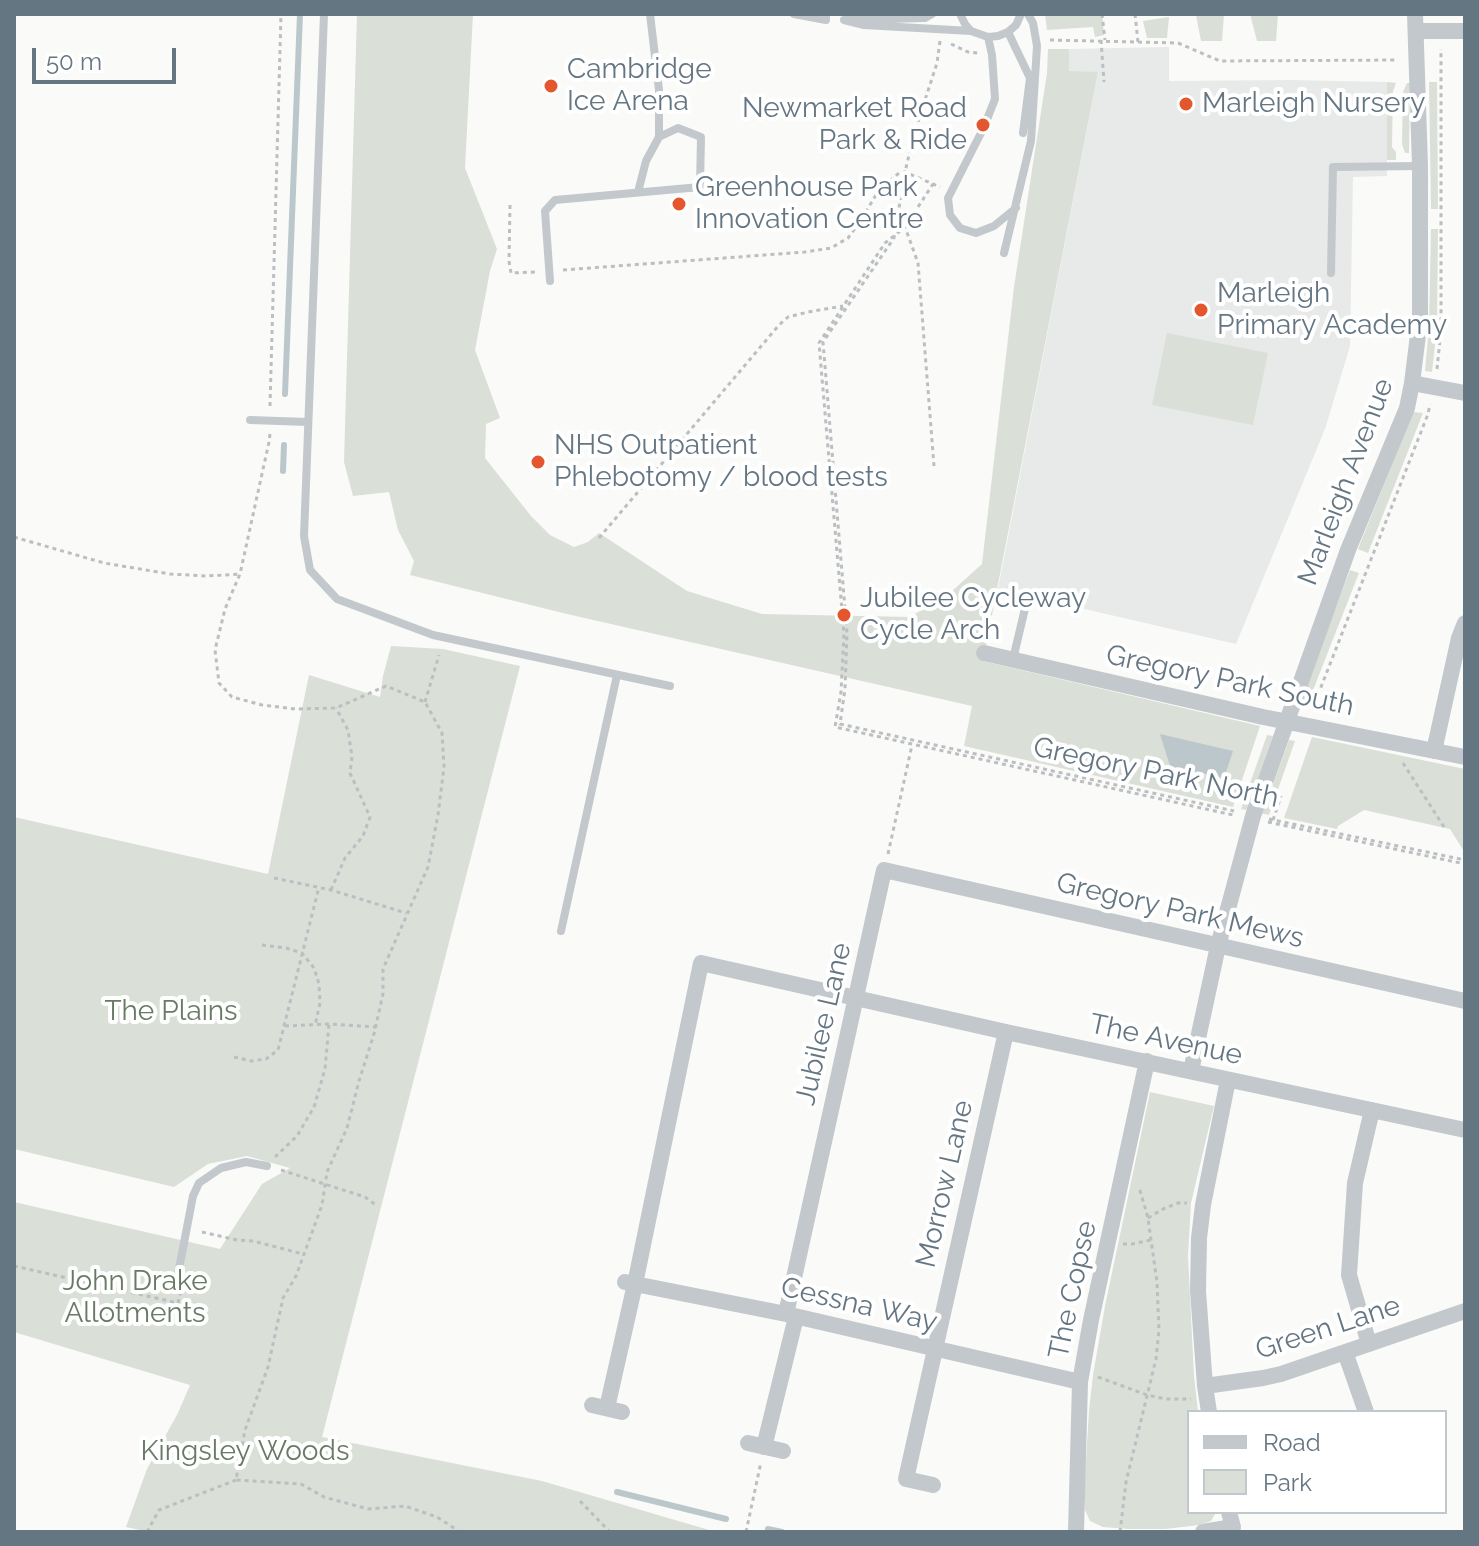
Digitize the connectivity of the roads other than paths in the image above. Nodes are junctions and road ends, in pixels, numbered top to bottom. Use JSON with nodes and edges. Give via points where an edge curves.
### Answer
{"nodes":[{"id":1,"x":324,"y":14,"type":"edge"},
{"id":2,"x":650,"y":14,"type":"edge"},
{"id":3,"x":794,"y":14,"type":"edge"},
{"id":4,"x":932,"y":14,"type":"edge"},
{"id":5,"x":960,"y":14,"type":"edge"},
{"id":6,"x":1021,"y":14,"type":"edge"},
{"id":7,"x":1028,"y":14,"type":"edge"},
{"id":8,"x":826,"y":17,"type":"edge"},
{"id":9,"x":844,"y":20,"type":"junction"},
{"id":10,"x":1416,"y":22,"type":"edge"},
{"id":11,"x":971,"y":31,"type":"junction"},
{"id":12,"x":1465,"y":31,"type":"edge"},
{"id":13,"x":1008,"y":32,"type":"junction"},
{"id":14,"x":988,"y":37,"type":"junction"},
{"id":15,"x":1023,"y":133,"type":"dead end"},
{"id":16,"x":659,"y":137,"type":"junction"},
{"id":17,"x":1420,"y":166,"type":"junction"},
{"id":18,"x":638,"y":192,"type":"junction"},
{"id":19,"x":1016,"y":208,"type":"junction"},
{"id":20,"x":1004,"y":253,"type":"dead end"},
{"id":21,"x":1331,"y":273,"type":"dead end"},
{"id":22,"x":550,"y":276,"type":"road end"},
{"id":23,"x":1412,"y":383,"type":"junction"},
{"id":24,"x":1465,"y":393,"type":"edge"},
{"id":25,"x":250,"y":420,"type":"dead end"},
{"id":26,"x":308,"y":422,"type":"junction"},
{"id":27,"x":1028,"y":596,"type":"dead end"},
{"id":28,"x":1465,"y":623,"type":"edge"},
{"id":29,"x":984,"y":653,"type":"dead end"},
{"id":30,"x":1013,"y":659,"type":"junction"},
{"id":31,"x":617,"y":675,"type":"junction"},
{"id":32,"x":670,"y":686,"type":"dead end"},
{"id":33,"x":1285,"y":721,"type":"junction"},
{"id":34,"x":1434,"y":751,"type":"junction"},
{"id":35,"x":1465,"y":757,"type":"edge"},
{"id":36,"x":884,"y":870,"type":"joint"},
{"id":37,"x":561,"y":931,"type":"dead end"},
{"id":38,"x":1218,"y":946,"type":"junction"},
{"id":39,"x":856,"y":998,"type":"junction"},
{"id":40,"x":1465,"y":1001,"type":"edge"},
{"id":41,"x":1006,"y":1032,"type":"junction"},
{"id":42,"x":1147,"y":1061,"type":"junction"},
{"id":43,"x":1191,"y":1071,"type":"junction"},
{"id":44,"x":1228,"y":1080,"type":"junction"},
{"id":45,"x":1372,"y":1110,"type":"junction"},
{"id":46,"x":1465,"y":1130,"type":"edge"},
{"id":47,"x":267,"y":1166,"type":"road end"},
{"id":48,"x":181,"y":1275,"type":"road end"},
{"id":49,"x":630,"y":1283,"type":"junction"},
{"id":50,"x":1465,"y":1311,"type":"edge"},
{"id":51,"x":791,"y":1315,"type":"junction"},
{"id":52,"x":1369,"y":1344,"type":"junction"},
{"id":53,"x":935,"y":1349,"type":"junction"},
{"id":54,"x":1345,"y":1352,"type":"junction"},
{"id":55,"x":1081,"y":1378,"type":"junction"},
{"id":56,"x":1206,"y":1398,"type":"edge"},
{"id":57,"x":607,"y":1408,"type":"dead end"},
{"id":58,"x":1365,"y":1410,"type":"edge"},
{"id":59,"x":783,"y":1451,"type":"dead end"},
{"id":60,"x":933,"y":1485,"type":"dead end"},
{"id":61,"x":1230,"y":1514,"type":"edge"},
{"id":62,"x":1076,"y":1532,"type":"edge"},
{"id":63,"x":1203,"y":1532,"type":"edge"}],
"edges":[{"from":1,"to":26,"type":"lane"},
{"from":2,"to":16,"type":"lane"},
{"from":3,"to":8,"type":"lane"},
{"from":4,"to":9,"type":"lane"},
{"from":5,"to":11,"type":"lane"},
{"from":6,"to":13,"type":"lane"},
{"from":7,"to":19,"type":"lane","via":[[1037,40],[1037,71],[1031,141]]},
{"from":8,"to":9,"type":"lane"},
{"from":9,"to":11,"type":"lane"},
{"from":10,"to":12,"type":"street"},
{"from":10,"to":17,"type":"street","name":"Marleigh Avenue"},
{"from":11,"to":14,"type":"lane"},
{"from":13,"to":14,"type":"lane"},
{"from":13,"to":15,"type":"lane","via":[[1030,78]]},
{"from":14,"to":19,"type":"lane","via":[[995,99],[948,198],[950,215],[960,228],[976,233]]},
{"from":16,"to":18,"type":"lane"},
{"from":16,"to":18,"type":"lane","via":[[678,128],[701,137],[700,187]]},
{"from":17,"to":21,"type":"lane","via":[[1333,167]]},
{"from":17,"to":23,"type":"street","name":"Marleigh Avenue","via":[[1420,319]]},
{"from":18,"to":22,"type":"lane","via":[[555,200],[545,211]]},
{"from":19,"to":20,"type":"lane"},
{"from":23,"to":24,"type":"street"},
{"from":23,"to":33,"type":"street","name":"Marleigh Avenue","via":[[1407,408]]},
{"from":25,"to":26,"type":"lane"},
{"from":26,"to":31,"type":"lane","via":[[304,536],[310,570],[337,599],[433,635]]},
{"from":27,"to":30,"type":"lane"},
{"from":28,"to":34,"type":"street"},
{"from":29,"to":30,"type":"street","name":"Gregory Park South"},
{"from":30,"to":33,"type":"street","name":"Gregory Park South"},
{"from":31,"to":32,"type":"lane"},
{"from":31,"to":37,"type":"lane"},
{"from":33,"to":34,"type":"street","name":"Gregory Park South"},
{"from":33,"to":38,"type":"street","name":"Marleigh Avenue"},
{"from":34,"to":35,"type":"street","name":"Gregory Park South"},
{"from":36,"to":38,"type":"street","name":"Gregory Park Mews"},
{"from":36,"to":39,"type":"street","name":"Jubilee Lane"},
{"from":38,"to":40,"type":"street","name":"Gregory Park Mews"},
{"from":38,"to":43,"type":"street","name":"Marleigh Avenue"},
{"from":39,"to":41,"type":"street","name":"The Avenue"},
{"from":39,"to":49,"type":"street","name":"The Avenue","via":[[701,963]]},
{"from":39,"to":51,"type":"street","name":"Jubilee Lane"},
{"from":41,"to":42,"type":"street","name":"The Avenue"},
{"from":41,"to":53,"type":"street","name":"Morrow Lane"},
{"from":42,"to":43,"type":"street","name":"The Avenue"},
{"from":42,"to":55,"type":"street","name":"The Copse"},
{"from":43,"to":44,"type":"street","name":"The Avenue"},
{"from":44,"to":45,"type":"street","name":"The Avenue"},
{"from":44,"to":56,"type":"street","via":[[1199,1238]]},
{"from":45,"to":46,"type":"street","name":"The Avenue"},
{"from":45,"to":52,"type":"street","via":[[1355,1183],[1349,1275]]},
{"from":47,"to":48,"type":"lane","via":[[246,1162],[221,1168],[199,1183],[186,1228]]},
{"from":49,"to":51,"type":"street","name":"Cessna Way"},
{"from":49,"to":57,"type":"street"},
{"from":50,"to":52,"type":"street","name":"Green Lane"},
{"from":51,"to":53,"type":"street","name":"Cessna Way"},
{"from":51,"to":59,"type":"street","name":"Jubilee Lane","via":[[756,1445]]},
{"from":52,"to":54,"type":"street","name":"Green Lane"},
{"from":53,"to":55,"type":"street","name":"Cessna Way"},
{"from":53,"to":60,"type":"street","name":"Morrow Lane","via":[[906,1479]]},
{"from":54,"to":56,"type":"street","name":"Green Lane"},
{"from":54,"to":58,"type":"street"},
{"from":55,"to":62,"type":"street","name":"The Copse"},
{"from":61,"to":63,"type":"street","via":[[1233,1527]]}]}
